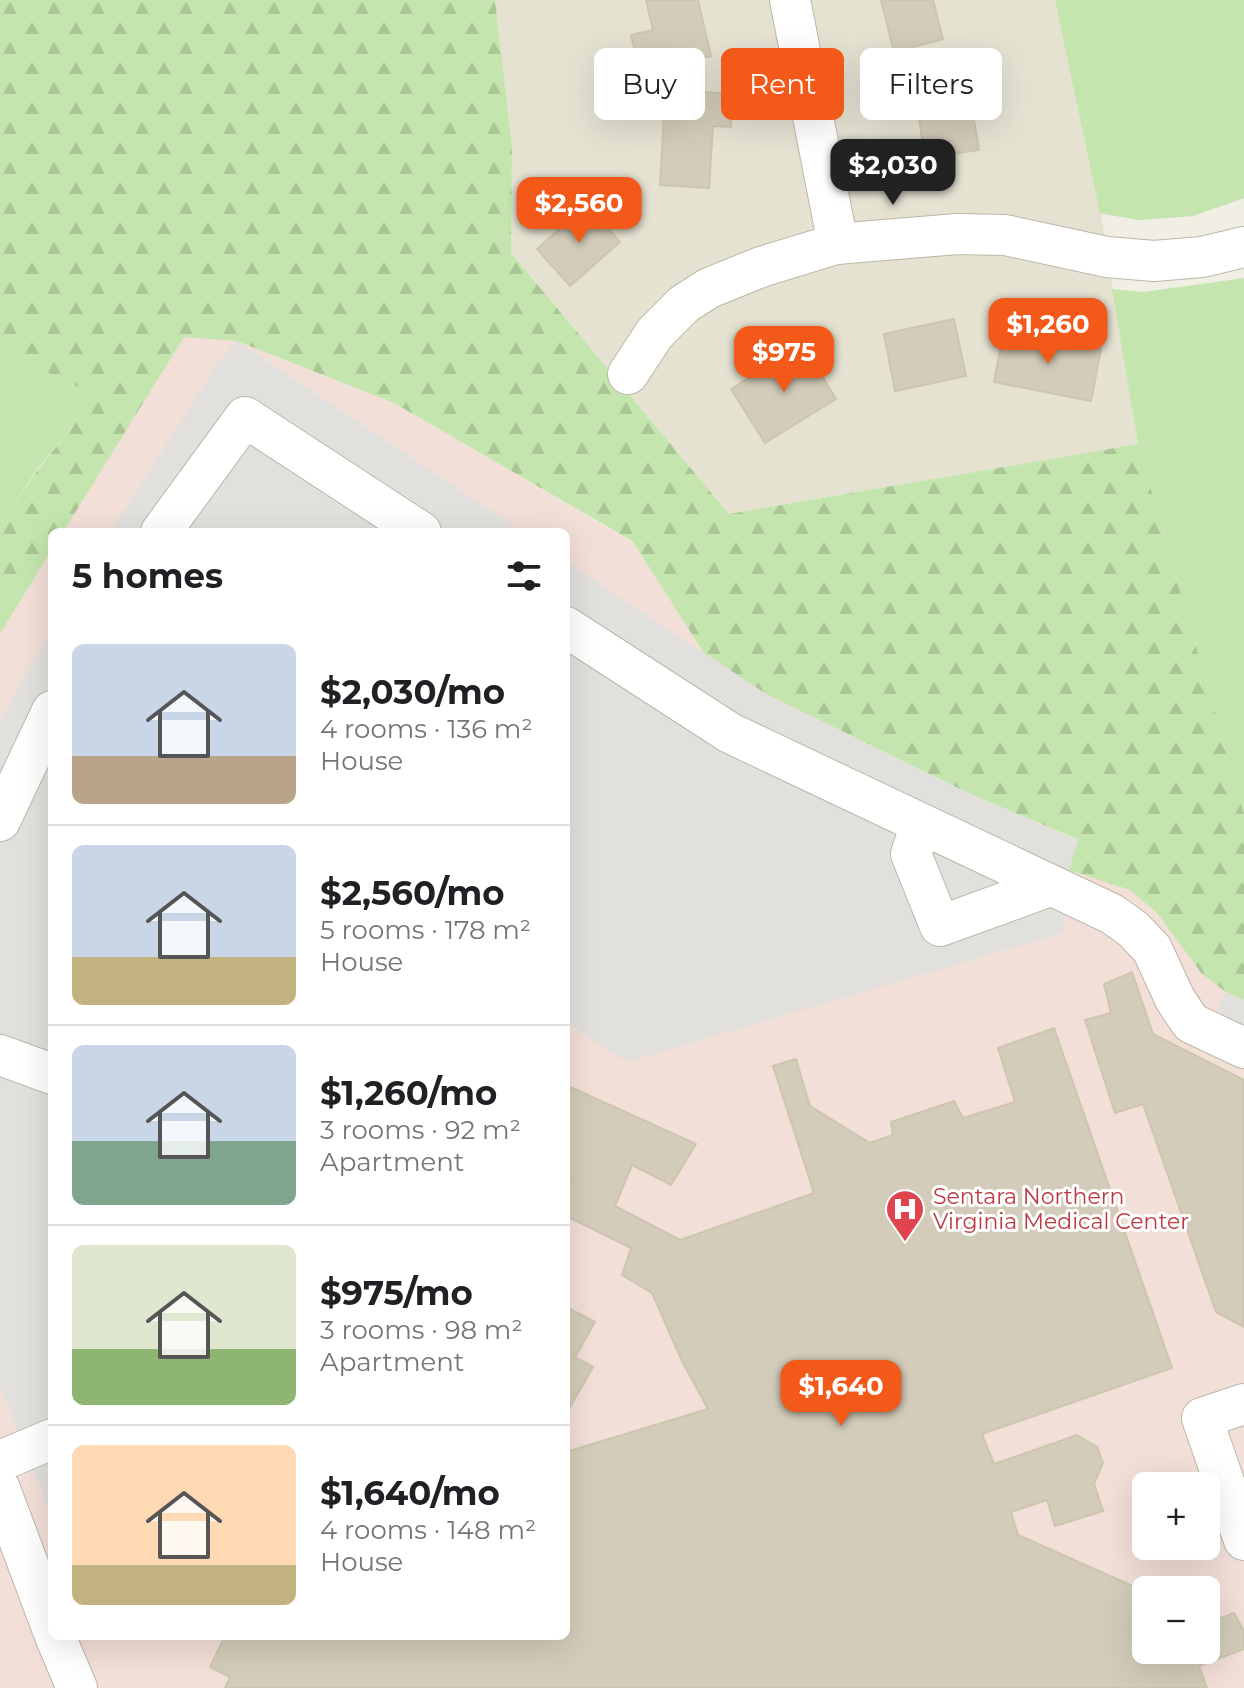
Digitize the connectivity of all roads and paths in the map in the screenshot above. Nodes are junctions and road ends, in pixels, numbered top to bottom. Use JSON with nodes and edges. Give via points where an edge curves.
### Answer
{"nodes":[{"id":1,"x":790,"y":0,"type":"edge"},
{"id":2,"x":838,"y":244,"type":"junction"},
{"id":3,"x":1244,"y":247,"type":"edge"},
{"id":4,"x":628,"y":374,"type":"dead end"},
{"id":5,"x":164,"y":528,"type":"edge"},
{"id":6,"x":415,"y":528,"type":"edge"},
{"id":7,"x":570,"y":630,"type":"edge"},
{"id":8,"x":48,"y":719,"type":"edge"},
{"id":9,"x":0,"y":821,"type":"edge"},
{"id":10,"x":927,"y":827,"type":"junction"},
{"id":11,"x":1050,"y":886,"type":"junction"},
{"id":12,"x":1244,"y":1048,"type":"edge"},
{"id":13,"x":0,"y":1055,"type":"edge"},
{"id":14,"x":48,"y":1073,"type":"edge"},
{"id":15,"x":1244,"y":1404,"type":"edge"},
{"id":16,"x":48,"y":1441,"type":"edge"},
{"id":17,"x":0,"y":1461,"type":"edge"},
{"id":18,"x":0,"y":1489,"type":"edge"},
{"id":19,"x":1244,"y":1540,"type":"edge"},
{"id":20,"x":48,"y":1617,"type":"edge"},
{"id":21,"x":57,"y":1640,"type":"edge"},
{"id":22,"x":77,"y":1688,"type":"edge"}],
"edges":[{"from":1,"to":2,"type":"street"},
{"from":2,"to":3,"type":"street","via":[[1005,235],[1107,257],[1154,261]]},
{"from":2,"to":4,"type":"street","via":[[709,288],[655,333]]},
{"from":5,"to":6,"type":"street","via":[[245,417]]},
{"from":7,"to":10,"type":"street","via":[[730,733]]},
{"from":8,"to":9,"type":"street"},
{"from":10,"to":11,"type":"street"},
{"from":10,"to":11,"type":"street","via":[[911,854],[940,926]]},
{"from":11,"to":12,"type":"street","via":[[1133,929],[1152,949],[1191,1023]]},
{"from":13,"to":14,"type":"street"},
{"from":15,"to":19,"type":"street","via":[[1202,1418]]},
{"from":16,"to":17,"type":"street"},
{"from":18,"to":20,"type":"street"},
{"from":21,"to":22,"type":"street"}]}
